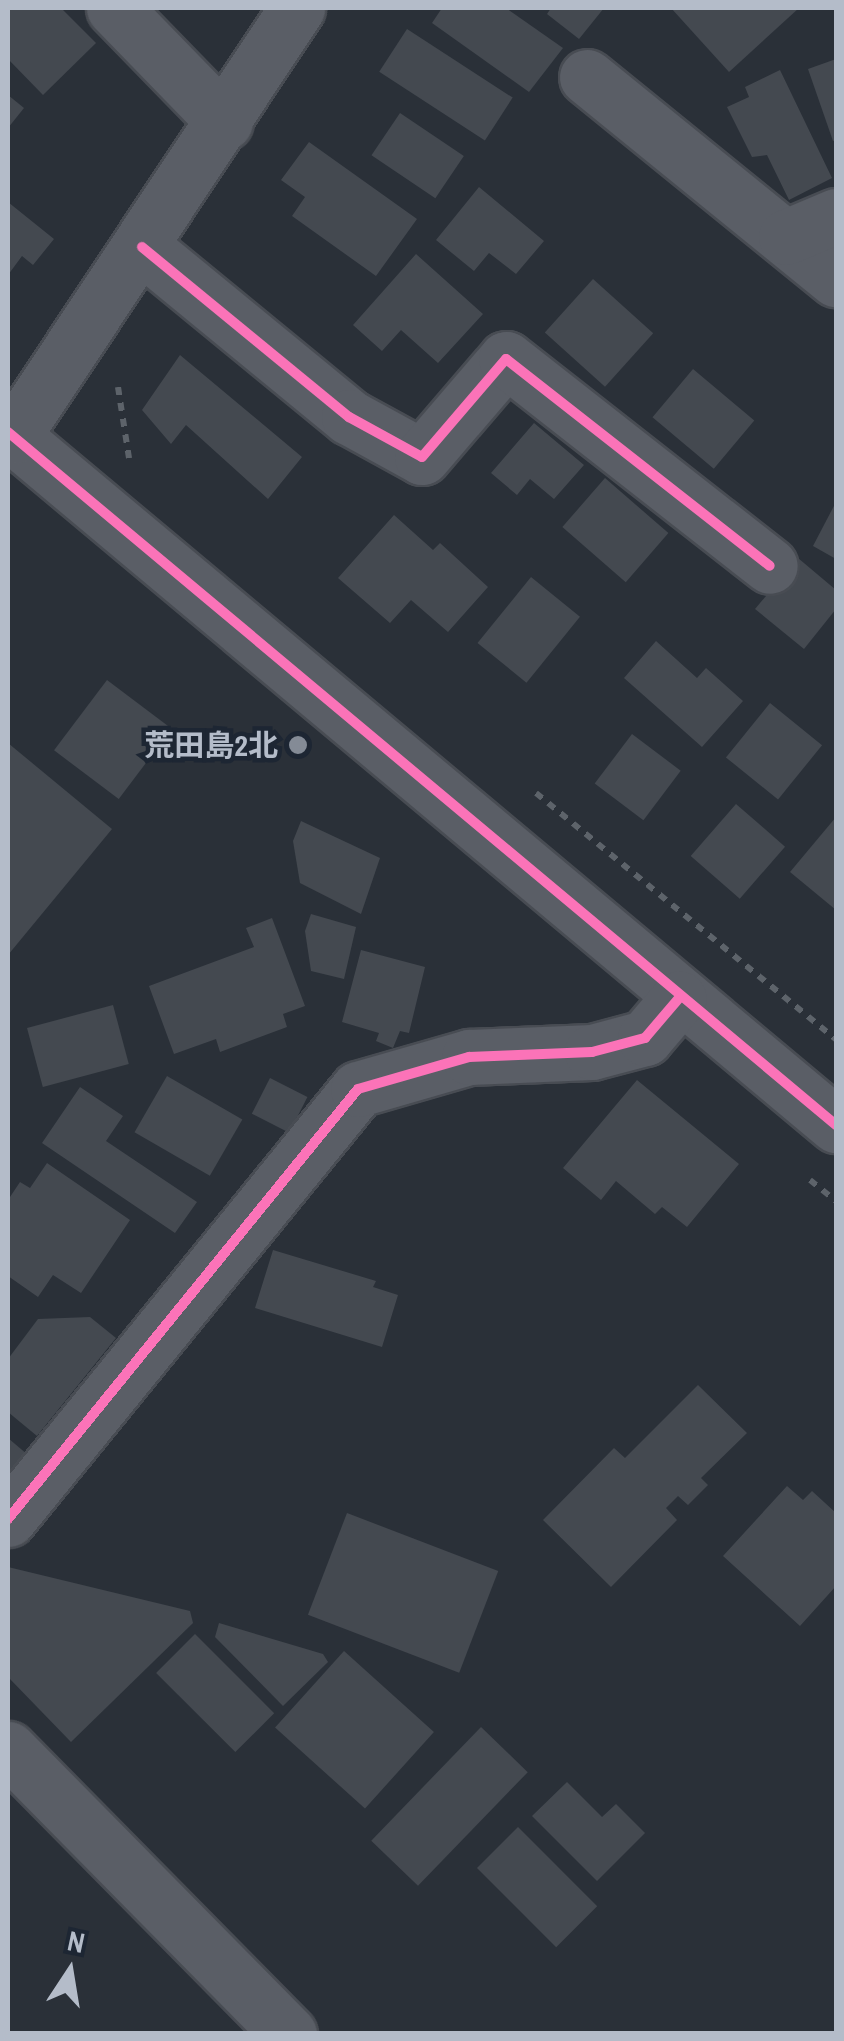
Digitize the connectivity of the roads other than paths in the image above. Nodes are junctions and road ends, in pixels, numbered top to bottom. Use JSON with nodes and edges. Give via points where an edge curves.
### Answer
{"nodes":[{"id":1,"x":114,"y":8,"type":"edge"},
{"id":2,"x":297,"y":8,"type":"edge"},
{"id":3,"x":587,"y":77,"type":"dead end"},
{"id":4,"x":225,"y":122,"type":"junction"},
{"id":5,"x":836,"y":216,"type":"edge"},
{"id":6,"x":786,"y":237,"type":"junction"},
{"id":7,"x":142,"y":247,"type":"junction"},
{"id":8,"x":836,"y":279,"type":"edge"},
{"id":9,"x":10,"y":434,"type":"edge"},
{"id":10,"x":770,"y":566,"type":"dead end"},
{"id":11,"x":679,"y":998,"type":"junction"},
{"id":12,"x":830,"y":1109,"type":"edge"},
{"id":13,"x":8,"y":1520,"type":"edge"},
{"id":14,"x":8,"y":1749,"type":"edge"},
{"id":15,"x":289,"y":2034,"type":"edge"}],
"edges":[{"from":1,"to":4,"type":"street"},
{"from":2,"to":4,"type":"street"},
{"from":3,"to":6,"type":"street"},
{"from":4,"to":7,"type":"street"},
{"from":5,"to":6,"type":"street"},
{"from":6,"to":8,"type":"street"},
{"from":7,"to":9,"type":"street"},
{"from":7,"to":10,"type":"street","via":[[349,417],[422,457],[506,359]]},
{"from":9,"to":11,"type":"street"},
{"from":11,"to":12,"type":"street"},
{"from":11,"to":13,"type":"street","via":[[645,1038],[592,1052],[468,1057],[358,1089]]},
{"from":14,"to":15,"type":"street"}]}
